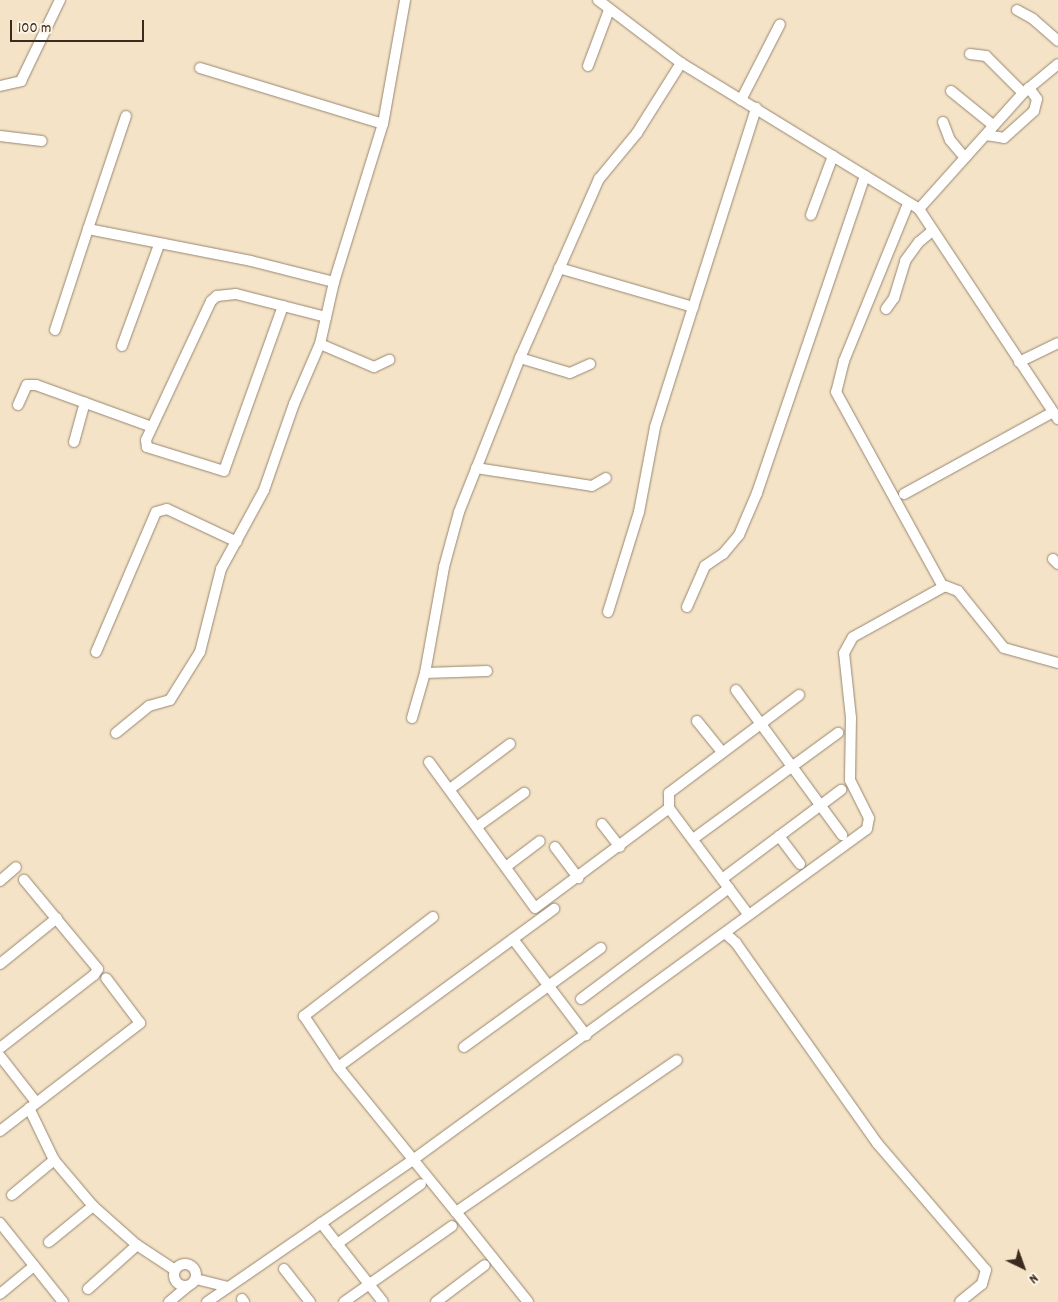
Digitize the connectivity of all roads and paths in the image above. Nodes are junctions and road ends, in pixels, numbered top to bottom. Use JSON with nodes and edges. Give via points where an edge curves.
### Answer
{"nodes":[{"id":1,"x":60,"y":0,"type":"edge"},
{"id":2,"x":405,"y":0,"type":"edge"},
{"id":3,"x":598,"y":0,"type":"edge"},
{"id":4,"x":609,"y":10,"type":"junction"},
{"id":5,"x":1017,"y":10,"type":"dead end"},
{"id":6,"x":780,"y":24,"type":"dead end"},
{"id":7,"x":1058,"y":41,"type":"edge"},
{"id":8,"x":970,"y":54,"type":"dead end"},
{"id":9,"x":681,"y":63,"type":"junction"},
{"id":10,"x":1058,"y":64,"type":"edge"},
{"id":11,"x":588,"y":66,"type":"dead end"},
{"id":12,"x":200,"y":68,"type":"dead end"},
{"id":13,"x":0,"y":86,"type":"edge"},
{"id":14,"x":951,"y":91,"type":"dead end"},
{"id":15,"x":1026,"y":91,"type":"junction"},
{"id":16,"x":741,"y":100,"type":"junction"},
{"id":17,"x":756,"y":108,"type":"junction"},
{"id":18,"x":126,"y":116,"type":"dead end"},
{"id":19,"x":943,"y":122,"type":"dead end"},
{"id":20,"x":383,"y":124,"type":"junction"},
{"id":21,"x":994,"y":126,"type":"junction"},
{"id":22,"x":986,"y":135,"type":"junction"},
{"id":23,"x":0,"y":136,"type":"edge"},
{"id":24,"x":42,"y":141,"type":"dead end"},
{"id":25,"x":833,"y":156,"type":"junction"},
{"id":26,"x":965,"y":158,"type":"junction"},
{"id":27,"x":865,"y":176,"type":"junction"},
{"id":28,"x":908,"y":204,"type":"junction"},
{"id":29,"x":919,"y":209,"type":"junction"},
{"id":30,"x":811,"y":215,"type":"dead end"},
{"id":31,"x":88,"y":229,"type":"junction"},
{"id":32,"x":932,"y":230,"type":"junction"},
{"id":33,"x":159,"y":245,"type":"junction"},
{"id":34,"x":559,"y":268,"type":"junction"},
{"id":35,"x":334,"y":282,"type":"junction"},
{"id":36,"x":283,"y":306,"type":"junction"},
{"id":37,"x":693,"y":307,"type":"junction"},
{"id":38,"x":886,"y":309,"type":"dead end"},
{"id":39,"x":326,"y":316,"type":"junction"},
{"id":40,"x":55,"y":330,"type":"dead end"},
{"id":41,"x":1058,"y":343,"type":"edge"},
{"id":42,"x":320,"y":344,"type":"junction"},
{"id":43,"x":122,"y":346,"type":"dead end"},
{"id":44,"x":520,"y":358,"type":"junction"},
{"id":45,"x":389,"y":360,"type":"dead end"},
{"id":46,"x":1019,"y":362,"type":"junction"},
{"id":47,"x":590,"y":364,"type":"dead end"},
{"id":48,"x":85,"y":402,"type":"junction"},
{"id":49,"x":18,"y":405,"type":"dead end"},
{"id":50,"x":1056,"y":415,"type":"edge"},
{"id":51,"x":152,"y":426,"type":"junction"},
{"id":52,"x":74,"y":442,"type":"dead end"},
{"id":53,"x":476,"y":468,"type":"junction"},
{"id":54,"x":606,"y":478,"type":"dead end"},
{"id":55,"x":904,"y":494,"type":"dead end"},
{"id":56,"x":237,"y":542,"type":"junction"},
{"id":57,"x":943,"y":587,"type":"junction"},
{"id":58,"x":686,"y":607,"type":"dead end"},
{"id":59,"x":608,"y":612,"type":"dead end"},
{"id":60,"x":96,"y":652,"type":"dead end"},
{"id":61,"x":1058,"y":663,"type":"edge"},
{"id":62,"x":487,"y":671,"type":"dead end"},
{"id":63,"x":425,"y":673,"type":"junction"},
{"id":64,"x":736,"y":690,"type":"dead end"},
{"id":65,"x":799,"y":695,"type":"dead end"},
{"id":66,"x":412,"y":718,"type":"dead end"},
{"id":67,"x":697,"y":720,"type":"dead end"},
{"id":68,"x":760,"y":724,"type":"junction"},
{"id":69,"x":838,"y":733,"type":"dead end"},
{"id":70,"x":116,"y":734,"type":"dead end"},
{"id":71,"x":510,"y":744,"type":"dead end"},
{"id":72,"x":722,"y":752,"type":"junction"},
{"id":73,"x":429,"y":762,"type":"dead end"},
{"id":74,"x":791,"y":766,"type":"junction"},
{"id":75,"x":450,"y":789,"type":"junction"},
{"id":76,"x":841,"y":790,"type":"dead end"},
{"id":77,"x":524,"y":793,"type":"dead end"},
{"id":78,"x":820,"y":806,"type":"junction"},
{"id":79,"x":669,"y":808,"type":"junction"},
{"id":80,"x":602,"y":824,"type":"dead end"},
{"id":81,"x":478,"y":826,"type":"junction"},
{"id":82,"x":842,"y":835,"type":"dead end"},
{"id":83,"x":779,"y":836,"type":"junction"},
{"id":84,"x":693,"y":840,"type":"junction"},
{"id":85,"x":540,"y":841,"type":"dead end"},
{"id":86,"x":555,"y":847,"type":"dead end"},
{"id":87,"x":620,"y":847,"type":"junction"},
{"id":88,"x":800,"y":864,"type":"dead end"},
{"id":89,"x":507,"y":866,"type":"junction"},
{"id":90,"x":16,"y":867,"type":"dead end"},
{"id":91,"x":578,"y":878,"type":"junction"},
{"id":92,"x":722,"y":879,"type":"junction"},
{"id":93,"x":24,"y":880,"type":"dead end"},
{"id":94,"x":0,"y":881,"type":"edge"},
{"id":95,"x":729,"y":888,"type":"junction"},
{"id":96,"x":554,"y":909,"type":"dead end"},
{"id":97,"x":748,"y":914,"type":"junction"},
{"id":98,"x":433,"y":917,"type":"dead end"},
{"id":99,"x":57,"y":918,"type":"junction"},
{"id":100,"x":725,"y":933,"type":"junction"},
{"id":101,"x":513,"y":939,"type":"junction"},
{"id":102,"x":601,"y":948,"type":"dead end"},
{"id":103,"x":0,"y":964,"type":"edge"},
{"id":104,"x":106,"y":978,"type":"dead end"},
{"id":105,"x":548,"y":987,"type":"junction"},
{"id":106,"x":581,"y":999,"type":"dead end"},
{"id":107,"x":586,"y":1035,"type":"junction"},
{"id":108,"x":464,"y":1047,"type":"dead end"},
{"id":109,"x":0,"y":1048,"type":"edge"},
{"id":110,"x":0,"y":1056,"type":"edge"},
{"id":111,"x":677,"y":1060,"type":"dead end"},
{"id":112,"x":338,"y":1067,"type":"junction"},
{"id":113,"x":33,"y":1105,"type":"junction"},
{"id":114,"x":0,"y":1131,"type":"edge"},
{"id":115,"x":414,"y":1159,"type":"junction"},
{"id":116,"x":54,"y":1160,"type":"junction"},
{"id":117,"x":421,"y":1184,"type":"dead end"},
{"id":118,"x":12,"y":1195,"type":"dead end"},
{"id":119,"x":93,"y":1206,"type":"junction"},
{"id":120,"x":456,"y":1212,"type":"junction"},
{"id":121,"x":321,"y":1223,"type":"junction"},
{"id":122,"x":0,"y":1224,"type":"edge"},
{"id":123,"x":452,"y":1226,"type":"dead end"},
{"id":124,"x":50,"y":1242,"type":"dead end"},
{"id":125,"x":338,"y":1244,"type":"junction"},
{"id":126,"x":137,"y":1245,"type":"junction"},
{"id":127,"x":485,"y":1265,"type":"dead end"},
{"id":128,"x":34,"y":1266,"type":"junction"},
{"id":129,"x":175,"y":1270,"type":"junction"},
{"id":130,"x":284,"y":1270,"type":"dead end"},
{"id":131,"x":192,"y":1282,"type":"junction"},
{"id":132,"x":370,"y":1284,"type":"junction"},
{"id":133,"x":228,"y":1287,"type":"junction"},
{"id":134,"x":88,"y":1290,"type":"dead end"},
{"id":135,"x":0,"y":1294,"type":"edge"},
{"id":136,"x":63,"y":1302,"type":"edge"},
{"id":137,"x":169,"y":1302,"type":"edge"},
{"id":138,"x":207,"y":1302,"type":"edge"},
{"id":139,"x":310,"y":1302,"type":"edge"},
{"id":140,"x":344,"y":1302,"type":"edge"},
{"id":141,"x":384,"y":1302,"type":"edge"},
{"id":142,"x":436,"y":1302,"type":"edge"},
{"id":143,"x":528,"y":1302,"type":"edge"},
{"id":144,"x":960,"y":1302,"type":"edge"}],
"edges":[{"from":1,"to":13,"type":"street","via":[[21,81]]},
{"from":2,"to":20,"type":"street"},
{"from":3,"to":4,"type":"street"},
{"from":4,"to":9,"type":"street"},
{"from":4,"to":11,"type":"street"},
{"from":5,"to":7,"type":"street"},
{"from":6,"to":16,"type":"street"},
{"from":8,"to":15,"type":"street","via":[[986,56]]},
{"from":9,"to":16,"type":"street"},
{"from":9,"to":34,"type":"street","via":[[637,133],[599,179]]},
{"from":10,"to":15,"type":"street"},
{"from":12,"to":20,"type":"street"},
{"from":14,"to":21,"type":"street"},
{"from":15,"to":21,"type":"street"},
{"from":15,"to":22,"type":"street","via":[[1037,99],[1034,112],[1004,138]]},
{"from":16,"to":17,"type":"street"},
{"from":17,"to":25,"type":"street"},
{"from":17,"to":37,"type":"street"},
{"from":18,"to":31,"type":"street"},
{"from":19,"to":26,"type":"street","via":[[950,140]]},
{"from":20,"to":35,"type":"street"},
{"from":21,"to":22,"type":"street"},
{"from":22,"to":26,"type":"street"},
{"from":23,"to":24,"type":"street"},
{"from":25,"to":27,"type":"street"},
{"from":25,"to":30,"type":"street"},
{"from":26,"to":29,"type":"street"},
{"from":27,"to":28,"type":"street"},
{"from":27,"to":58,"type":"street","via":[[757,493],[739,535],[723,554],[705,566]]},
{"from":28,"to":29,"type":"street"},
{"from":28,"to":57,"type":"street","via":[[844,361],[836,392]]},
{"from":29,"to":32,"type":"street"},
{"from":31,"to":33,"type":"street"},
{"from":31,"to":40,"type":"street"},
{"from":32,"to":38,"type":"street","via":[[905,261],[894,298]]},
{"from":32,"to":46,"type":"street"},
{"from":33,"to":35,"type":"street","via":[[251,261]]},
{"from":33,"to":43,"type":"street"},
{"from":34,"to":37,"type":"street"},
{"from":34,"to":44,"type":"street"},
{"from":35,"to":39,"type":"street"},
{"from":36,"to":39,"type":"street"},
{"from":36,"to":51,"type":"street","via":[[227,292],[211,301]]},
{"from":36,"to":51,"type":"street","via":[[224,471],[147,447]]},
{"from":37,"to":59,"type":"street","via":[[655,427],[639,512]]},
{"from":39,"to":42,"type":"street"},
{"from":41,"to":46,"type":"street"},
{"from":42,"to":45,"type":"street","via":[[374,367]]},
{"from":42,"to":56,"type":"street","via":[[294,404],[264,490]]},
{"from":44,"to":47,"type":"street","via":[[570,373]]},
{"from":44,"to":53,"type":"street"},
{"from":46,"to":50,"type":"street"},
{"from":48,"to":49,"type":"street","via":[[30,384]]},
{"from":48,"to":51,"type":"street"},
{"from":48,"to":52,"type":"street"},
{"from":50,"to":55,"type":"street"},
{"from":53,"to":54,"type":"street","via":[[592,486]]},
{"from":53,"to":63,"type":"street","via":[[451,538]]},
{"from":56,"to":60,"type":"street","via":[[167,509],[156,512]]},
{"from":56,"to":70,"type":"street","via":[[221,569],[200,652],[186,678],[170,700],[149,706]]},
{"from":57,"to":61,"type":"street","via":[[958,592],[1004,648]]},
{"from":57,"to":97,"type":"street","via":[[864,630],[846,645],[844,653],[851,718],[850,780],[869,818],[867,829]]},
{"from":62,"to":63,"type":"street"},
{"from":63,"to":66,"type":"street"},
{"from":64,"to":68,"type":"street"},
{"from":65,"to":68,"type":"street"},
{"from":67,"to":72,"type":"street"},
{"from":68,"to":72,"type":"street"},
{"from":68,"to":74,"type":"street"},
{"from":69,"to":74,"type":"street"},
{"from":71,"to":75,"type":"street"},
{"from":72,"to":79,"type":"street","via":[[669,793]]},
{"from":73,"to":75,"type":"street"},
{"from":74,"to":78,"type":"street"},
{"from":74,"to":84,"type":"street"},
{"from":75,"to":81,"type":"street"},
{"from":76,"to":78,"type":"street"},
{"from":77,"to":81,"type":"street"},
{"from":78,"to":82,"type":"street"},
{"from":78,"to":83,"type":"street"},
{"from":79,"to":84,"type":"street"},
{"from":79,"to":87,"type":"street"},
{"from":80,"to":87,"type":"street"},
{"from":81,"to":89,"type":"street"},
{"from":83,"to":88,"type":"street"},
{"from":83,"to":92,"type":"street"},
{"from":84,"to":92,"type":"street"},
{"from":85,"to":89,"type":"street"},
{"from":86,"to":91,"type":"street"},
{"from":87,"to":91,"type":"street"},
{"from":89,"to":91,"type":"street","via":[[535,908]]},
{"from":90,"to":94,"type":"street"},
{"from":92,"to":95,"type":"street"},
{"from":93,"to":99,"type":"street"},
{"from":95,"to":97,"type":"street"},
{"from":95,"to":106,"type":"street"},
{"from":96,"to":101,"type":"street"},
{"from":97,"to":100,"type":"street"},
{"from":98,"to":112,"type":"street","via":[[305,1013],[305,1019]]},
{"from":99,"to":103,"type":"street"},
{"from":99,"to":109,"type":"street","via":[[95,963],[97,972]]},
{"from":100,"to":107,"type":"street"},
{"from":100,"to":144,"type":"street","via":[[736,943],[876,1143],[986,1270],[982,1284]]},
{"from":101,"to":105,"type":"street"},
{"from":101,"to":112,"type":"street"},
{"from":102,"to":105,"type":"street"},
{"from":104,"to":113,"type":"street","via":[[140,1023]]},
{"from":105,"to":107,"type":"street"},
{"from":105,"to":108,"type":"street"},
{"from":107,"to":115,"type":"street"},
{"from":110,"to":113,"type":"street"},
{"from":111,"to":120,"type":"street"},
{"from":112,"to":115,"type":"street"},
{"from":113,"to":114,"type":"street"},
{"from":113,"to":116,"type":"street"},
{"from":115,"to":120,"type":"street"},
{"from":115,"to":121,"type":"street"},
{"from":116,"to":118,"type":"street"},
{"from":116,"to":119,"type":"street"},
{"from":117,"to":125,"type":"street"},
{"from":119,"to":124,"type":"street"},
{"from":119,"to":126,"type":"street"},
{"from":120,"to":143,"type":"street"},
{"from":121,"to":125,"type":"street"},
{"from":121,"to":133,"type":"street"},
{"from":122,"to":128,"type":"street"},
{"from":123,"to":132,"type":"street"},
{"from":125,"to":132,"type":"street"},
{"from":126,"to":129,"type":"street"},
{"from":126,"to":134,"type":"street"},
{"from":127,"to":142,"type":"street"},
{"from":128,"to":135,"type":"street"},
{"from":128,"to":136,"type":"street"},
{"from":129,"to":131,"type":"street","via":[[175,1281]]},
{"from":129,"to":131,"type":"street","via":[[180,1265],[191,1266]]},
{"from":130,"to":139,"type":"street"},
{"from":131,"to":133,"type":"street"},
{"from":131,"to":137,"type":"street"},
{"from":132,"to":140,"type":"street"},
{"from":132,"to":141,"type":"street"},
{"from":133,"to":138,"type":"street"}]}
